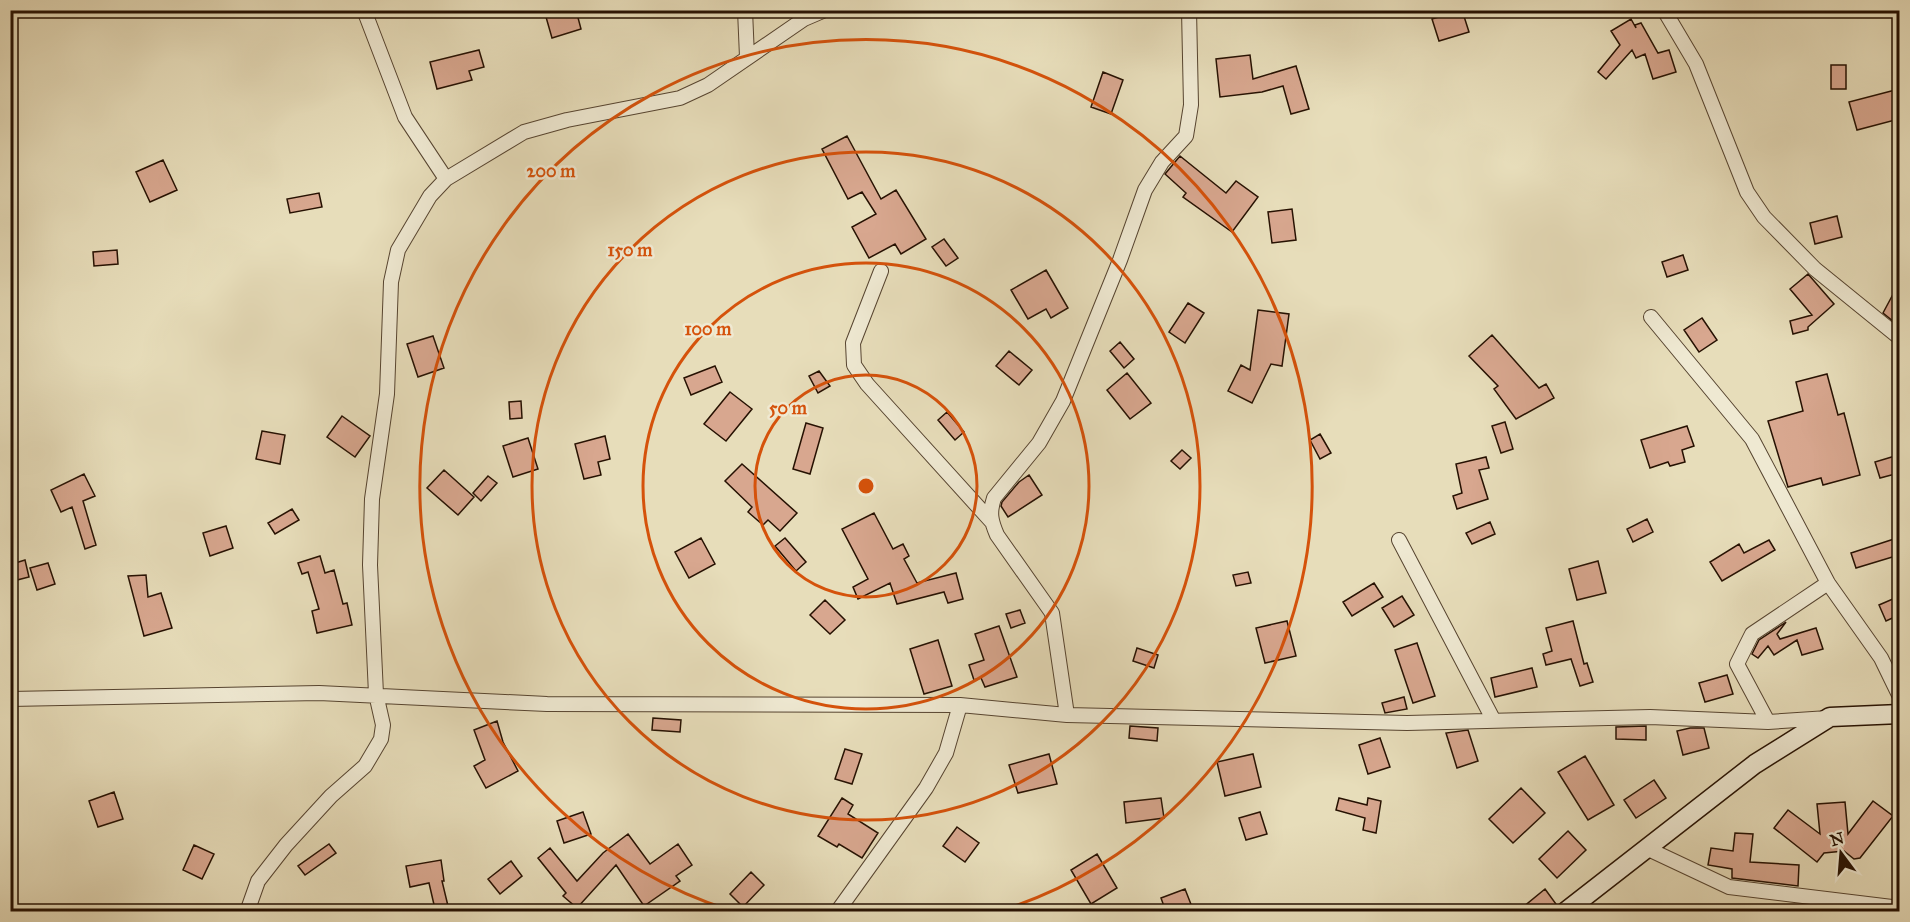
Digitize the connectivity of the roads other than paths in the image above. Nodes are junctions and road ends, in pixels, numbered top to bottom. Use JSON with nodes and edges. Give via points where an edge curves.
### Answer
{"nodes":[{"id":1,"x":364,"y":10,"type":"edge"},
{"id":2,"x":745,"y":10,"type":"edge"},
{"id":3,"x":825,"y":10,"type":"edge"},
{"id":4,"x":1189,"y":10,"type":"edge"},
{"id":5,"x":1664,"y":10,"type":"edge"},
{"id":6,"x":747,"y":57,"type":"junction"},
{"id":7,"x":446,"y":178,"type":"junction"},
{"id":8,"x":881,"y":271,"type":"dead end"},
{"id":9,"x":1651,"y":317,"type":"dead end"},
{"id":10,"x":1899,"y":338,"type":"edge"},
{"id":11,"x":991,"y":521,"type":"junction"},
{"id":12,"x":1399,"y":540,"type":"dead end"},
{"id":13,"x":1828,"y":583,"type":"junction"},
{"id":14,"x":376,"y":694,"type":"junction"},
{"id":15,"x":1899,"y":697,"type":"edge"},
{"id":16,"x":10,"y":699,"type":"edge"},
{"id":17,"x":960,"y":705,"type":"junction"},
{"id":18,"x":1899,"y":714,"type":"edge"},
{"id":19,"x":1067,"y":716,"type":"junction"},
{"id":20,"x":1830,"y":717,"type":"junction"},
{"id":21,"x":1494,"y":721,"type":"junction"},
{"id":22,"x":1768,"y":722,"type":"junction"},
{"id":23,"x":1646,"y":848,"type":"junction"},
{"id":24,"x":1899,"y":908,"type":"edge"},
{"id":25,"x":247,"y":912,"type":"edge"},
{"id":26,"x":837,"y":912,"type":"edge"},
{"id":27,"x":1565,"y":912,"type":"edge"}],
"edges":[{"from":1,"to":7,"type":"street","via":[[405,117]]},
{"from":2,"to":6,"type":"street"},
{"from":3,"to":6,"type":"street","via":[[804,19]]},
{"from":4,"to":11,"type":"street","via":[[1191,105],[1186,136],[1162,162],[1145,190],[1063,401],[1039,443],[994,498]]},
{"from":5,"to":10,"type":"street","via":[[1696,64],[1747,192],[1764,217],[1815,269]]},
{"from":6,"to":7,"type":"street","via":[[708,85],[680,98],[524,132]]},
{"from":7,"to":14,"type":"street","via":[[430,196],[398,250],[391,282],[387,394],[372,499],[370,543]]},
{"from":8,"to":11,"type":"street","via":[[853,343],[854,365]]},
{"from":9,"to":13,"type":"street","via":[[1752,439]]},
{"from":11,"to":19,"type":"street","via":[[1052,613]]},
{"from":12,"to":21,"type":"street"},
{"from":13,"to":15,"type":"street","via":[[1881,658]]},
{"from":13,"to":22,"type":"street","via":[[1752,634],[1737,664]]},
{"from":14,"to":16,"type":"street"},
{"from":14,"to":17,"type":"street","via":[[547,704]]},
{"from":14,"to":25,"type":"street","via":[[383,725],[376,748],[365,766],[286,845],[258,881]]},
{"from":17,"to":19,"type":"street"},
{"from":17,"to":26,"type":"street","via":[[946,753],[926,788]]},
{"from":18,"to":20,"type":"main road"},
{"from":19,"to":21,"type":"street","via":[[1407,723]]},
{"from":20,"to":22,"type":"street"},
{"from":20,"to":23,"type":"main road","via":[[1755,765]]},
{"from":21,"to":22,"type":"street","via":[[1650,717]]},
{"from":23,"to":24,"type":"street","via":[[1729,887]]},
{"from":23,"to":27,"type":"main road"}]}
